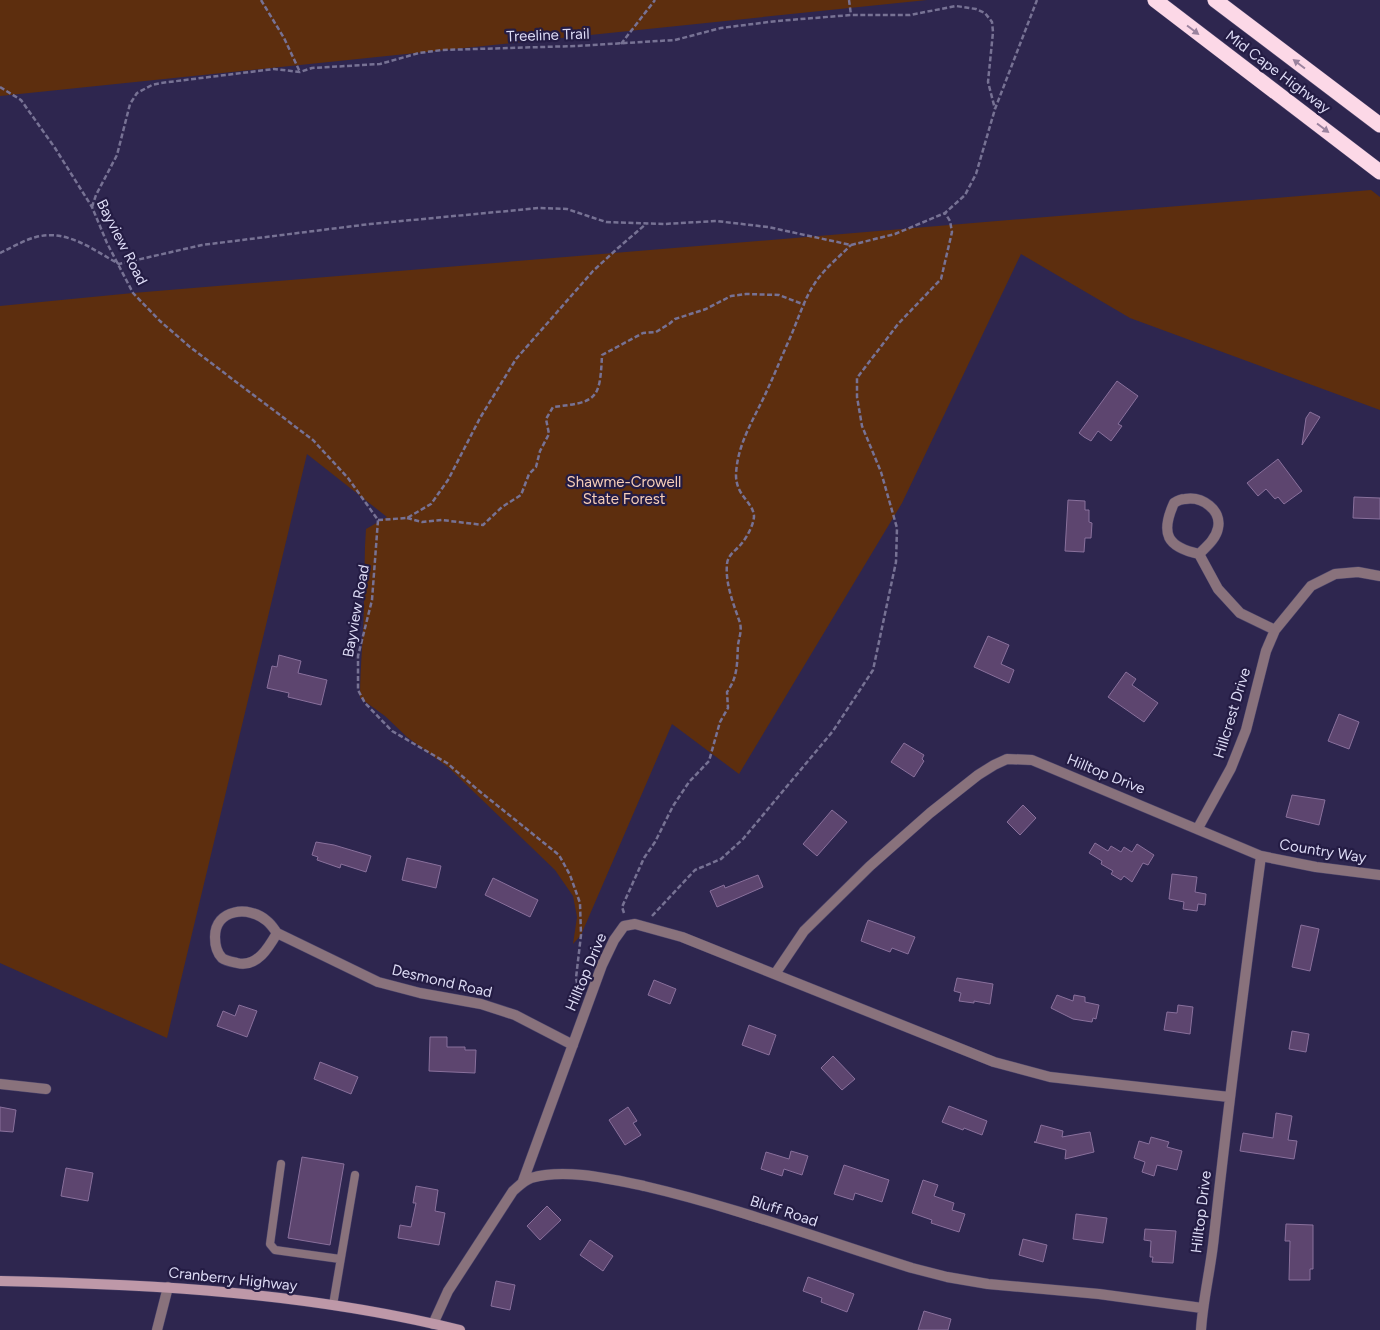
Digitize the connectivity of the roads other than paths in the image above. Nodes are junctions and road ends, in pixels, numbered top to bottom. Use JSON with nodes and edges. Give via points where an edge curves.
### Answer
{"nodes":[{"id":1,"x":1155,"y":0,"type":"edge"},
{"id":2,"x":1215,"y":0,"type":"edge"},
{"id":3,"x":1380,"y":125,"type":"edge"},
{"id":4,"x":1380,"y":172,"type":"edge"},
{"id":5,"x":1200,"y":554,"type":"junction"},
{"id":6,"x":1380,"y":576,"type":"edge"},
{"id":7,"x":1275,"y":630,"type":"junction"},
{"id":8,"x":1198,"y":828,"type":"junction"},
{"id":9,"x":1261,"y":856,"type":"junction"},
{"id":10,"x":1380,"y":875,"type":"edge"},
{"id":11,"x":277,"y":933,"type":"junction"},
{"id":12,"x":775,"y":974,"type":"junction"},
{"id":13,"x":573,"y":1045,"type":"junction"},
{"id":14,"x":0,"y":1084,"type":"edge"},
{"id":15,"x":46,"y":1089,"type":"dead end"},
{"id":16,"x":1229,"y":1097,"type":"junction"},
{"id":17,"x":281,"y":1164,"type":"dead end"},
{"id":18,"x":356,"y":1174,"type":"dead end"},
{"id":19,"x":523,"y":1181,"type":"junction"},
{"id":20,"x":340,"y":1259,"type":"junction"},
{"id":21,"x":0,"y":1281,"type":"edge"},
{"id":22,"x":168,"y":1287,"type":"junction"},
{"id":23,"x":333,"y":1305,"type":"junction"},
{"id":24,"x":1202,"y":1308,"type":"junction"},
{"id":25,"x":433,"y":1324,"type":"junction"},
{"id":26,"x":157,"y":1330,"type":"edge"},
{"id":27,"x":458,"y":1330,"type":"edge"},
{"id":28,"x":1201,"y":1330,"type":"edge"}],
"edges":[{"from":1,"to":4,"type":"highway","name":"Mid Cape Highway","one_way":true},
{"from":3,"to":2,"type":"highway","name":"Mid Cape Highway","one_way":true},
{"from":5,"to":5,"type":"street","via":[[1218,528],[1217,515],[1211,506],[1186,498],[1174,503],[1166,527],[1171,542],[1183,550]]},
{"from":5,"to":7,"type":"street","via":[[1218,589],[1240,612]]},
{"from":6,"to":7,"type":"street","name":"Hillcrest Drive","via":[[1358,572],[1335,574],[1311,586]]},
{"from":7,"to":8,"type":"street","name":"Hillcrest Drive","via":[[1266,651],[1246,730],[1231,768]]},
{"from":8,"to":9,"type":"street","name":"Hilltop Drive"},
{"from":8,"to":12,"type":"street","name":"Hilltop Drive","via":[[1032,760],[1007,759],[957,791],[870,866],[804,931]]},
{"from":9,"to":10,"type":"street","name":"Country Way"},
{"from":9,"to":16,"type":"street","name":"Hilltop Drive"},
{"from":11,"to":11,"type":"street","name":"Desmond Road","via":[[266,951],[252,962],[240,964],[223,959],[215,947],[219,920],[232,912],[241,911],[267,920]]},
{"from":11,"to":13,"type":"street","name":"Desmond Road","via":[[378,982],[481,1004],[515,1015]]},
{"from":12,"to":13,"type":"street","name":"Hilltop Drive","via":[[682,937],[643,927],[624,926],[602,965]]},
{"from":12,"to":16,"type":"street","via":[[994,1062],[1050,1077]]},
{"from":13,"to":19,"type":"street","name":"Hilltop Drive"},
{"from":14,"to":15,"type":"street"},
{"from":16,"to":24,"type":"street","name":"Hilltop Drive","via":[[1213,1245]]},
{"from":17,"to":20,"type":"lane","via":[[270,1244],[275,1250]]},
{"from":18,"to":20,"type":"lane"},
{"from":19,"to":24,"type":"street","name":"Bluff Road","via":[[571,1174],[610,1179],[690,1197],[948,1278]]},
{"from":19,"to":25,"type":"street","via":[[448,1291]]},
{"from":20,"to":23,"type":"lane"},
{"from":21,"to":22,"type":"main road","name":"Cranberry Highway"},
{"from":22,"to":23,"type":"main road","name":"Cranberry Highway"},
{"from":22,"to":26,"type":"street"},
{"from":23,"to":25,"type":"main road","name":"Cranberry Highway"},
{"from":24,"to":28,"type":"street","name":"Hilltop Drive"},
{"from":25,"to":27,"type":"main road","name":"Cranberry Highway"}]}
